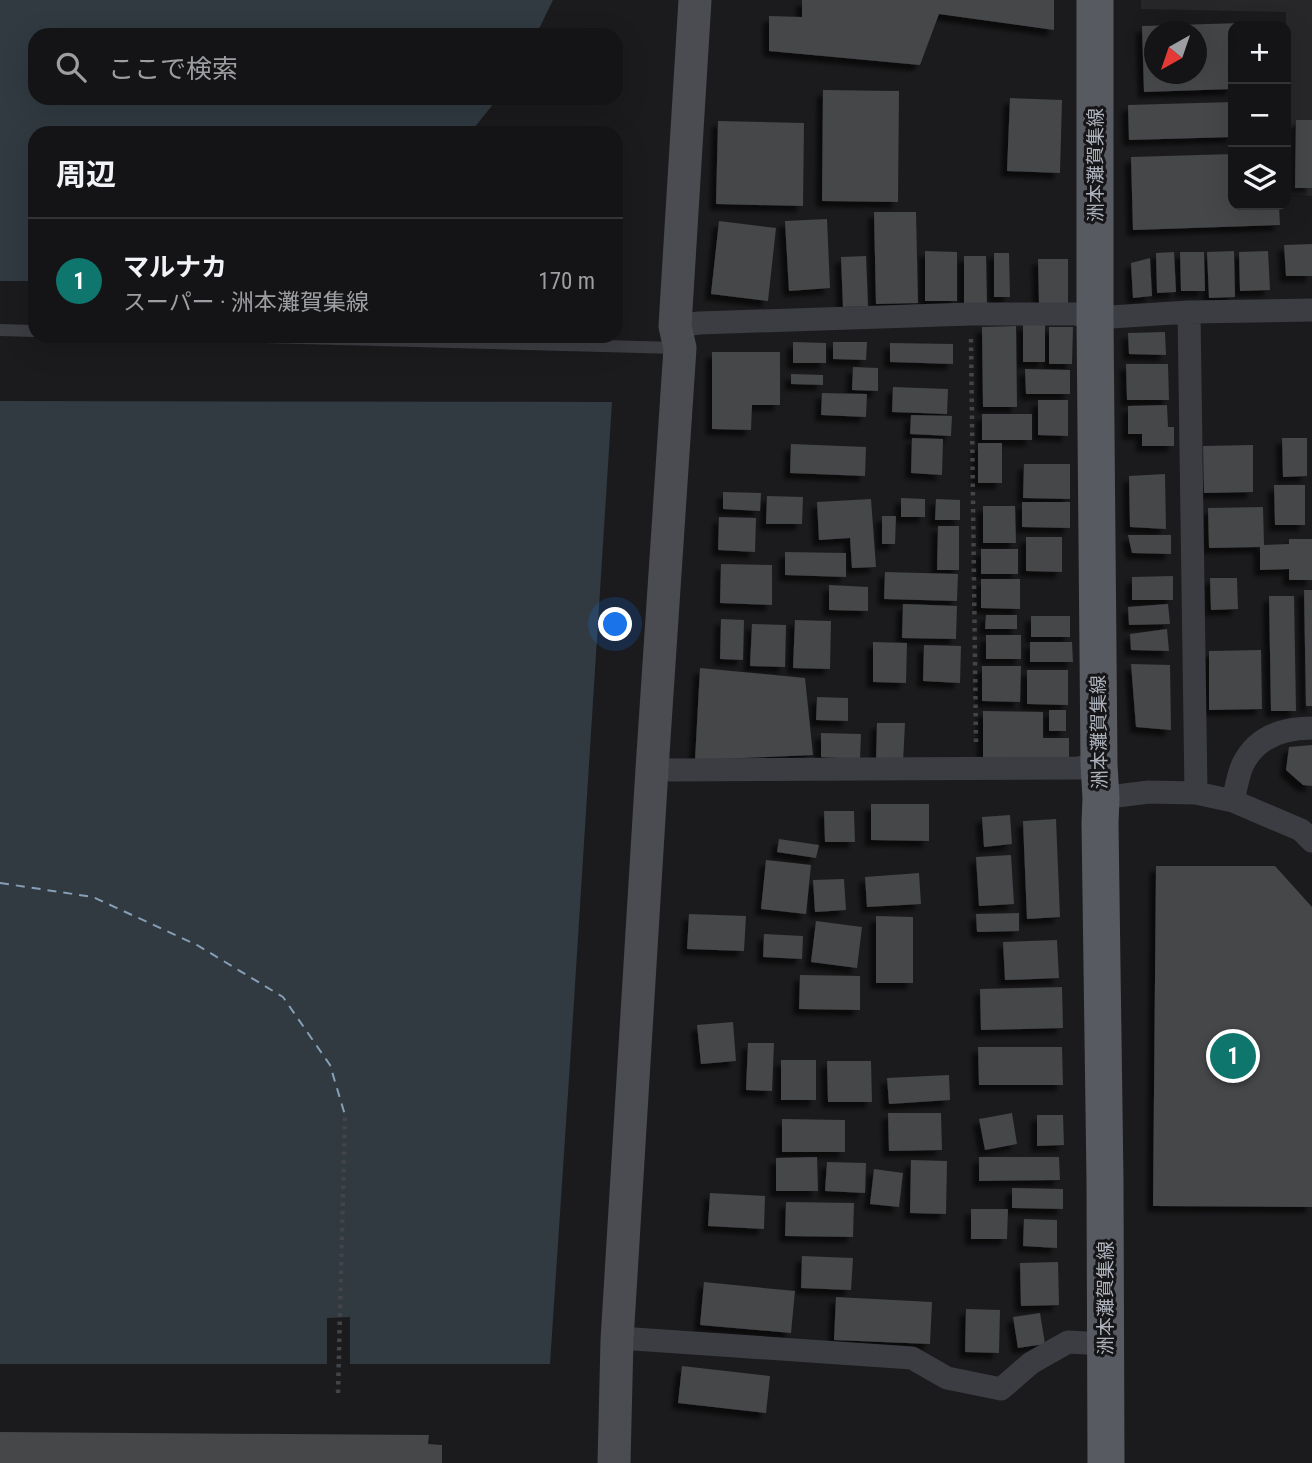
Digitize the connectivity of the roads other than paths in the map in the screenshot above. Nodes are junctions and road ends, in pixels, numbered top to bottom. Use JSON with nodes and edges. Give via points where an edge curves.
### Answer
{"nodes":[{"id":1,"x":695,"y":0,"type":"edge"},
{"id":2,"x":1095,"y":0,"type":"edge"},
{"id":3,"x":1312,"y":310,"type":"edge"},
{"id":4,"x":1189,"y":312,"type":"junction"},
{"id":5,"x":1094,"y":318,"type":"junction"},
{"id":6,"x":0,"y":330,"type":"edge"},
{"id":7,"x":28,"y":331,"type":"edge"},
{"id":8,"x":623,"y":337,"type":"edge"},
{"id":9,"x":678,"y":337,"type":"junction"},
{"id":10,"x":1312,"y":728,"type":"edge"},
{"id":11,"x":652,"y":769,"type":"junction"},
{"id":12,"x":1100,"y":781,"type":"junction"},
{"id":13,"x":1196,"y":793,"type":"junction"},
{"id":14,"x":1233,"y":801,"type":"junction"},
{"id":15,"x":1312,"y":841,"type":"edge"},
{"id":16,"x":617,"y":1340,"type":"junction"},
{"id":17,"x":1105,"y":1344,"type":"junction"},
{"id":18,"x":614,"y":1463,"type":"edge"},
{"id":19,"x":1107,"y":1463,"type":"edge"}],
"edges":[{"from":1,"to":9,"type":"street"},
{"from":2,"to":5,"type":"main road","name":"洲本灘賀集線"},
{"from":3,"to":4,"type":"street"},
{"from":4,"to":5,"type":"street"},
{"from":4,"to":13,"type":"street"},
{"from":5,"to":9,"type":"street","via":[[970,314],[699,323]]},
{"from":5,"to":12,"type":"main road","name":"洲本灘賀集線"},
{"from":6,"to":7,"type":"lane"},
{"from":8,"to":9,"type":"lane"},
{"from":9,"to":11,"type":"street"},
{"from":10,"to":14,"type":"street","via":[[1293,728],[1261,740],[1243,764]]},
{"from":11,"to":12,"type":"street","via":[[1078,768]]},
{"from":11,"to":16,"type":"street"},
{"from":12,"to":13,"type":"street","via":[[1149,792]]},
{"from":12,"to":17,"type":"main road","name":"洲本灘賀集線"},
{"from":13,"to":14,"type":"street"},
{"from":14,"to":15,"type":"street","via":[[1301,830]]},
{"from":16,"to":17,"type":"street","via":[[912,1358],[947,1378],[1001,1389],[1031,1363],[1068,1342]]},
{"from":16,"to":18,"type":"street"},
{"from":17,"to":19,"type":"main road","name":"洲本灘賀集線"}]}
